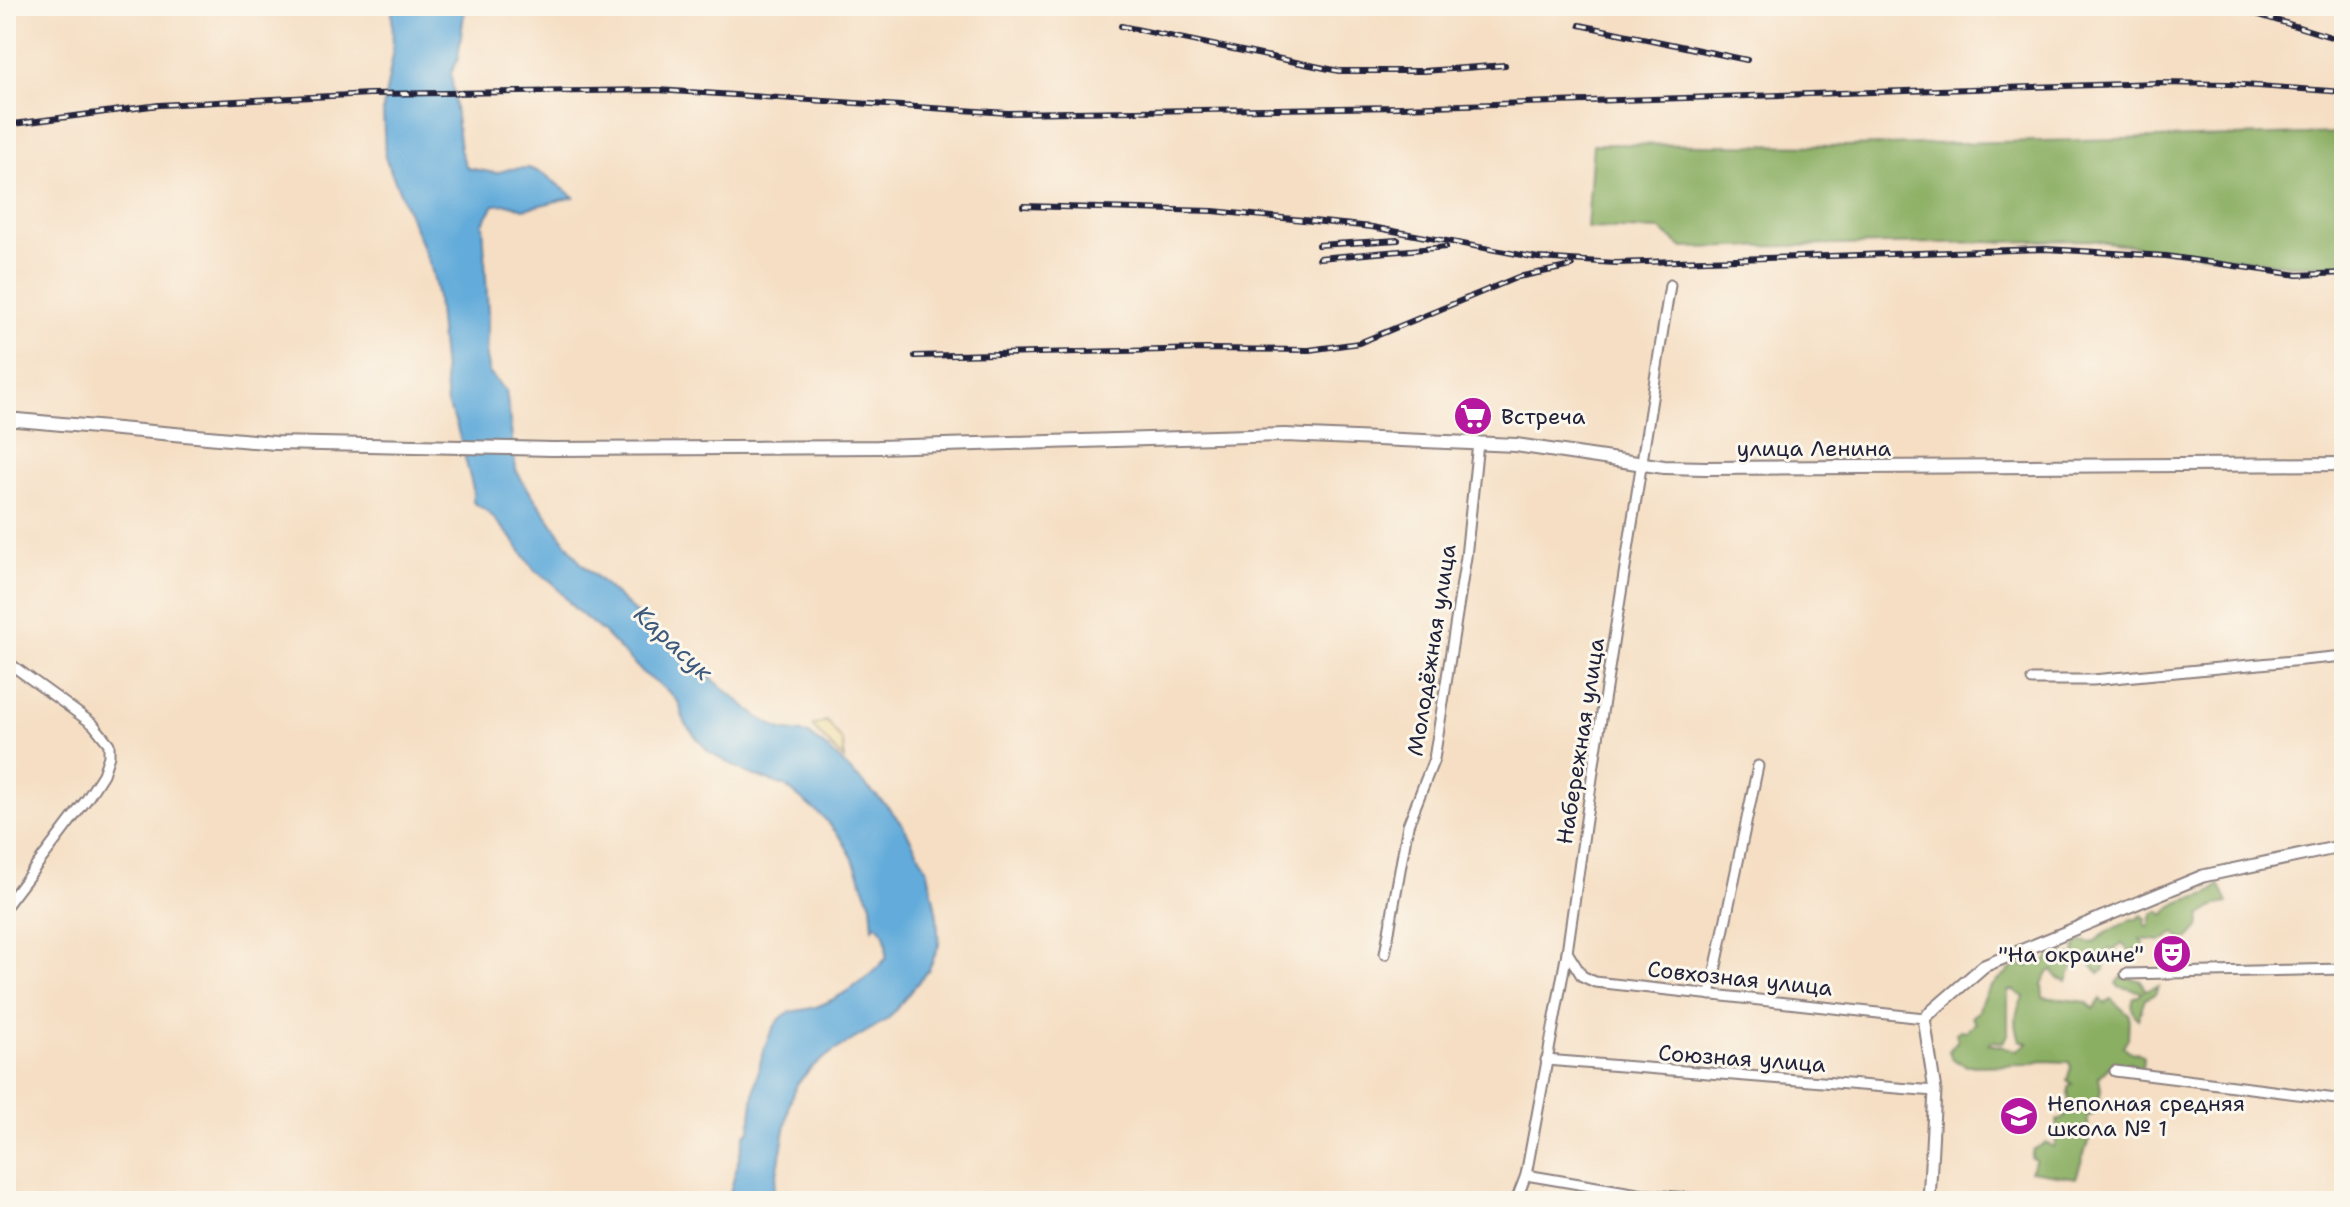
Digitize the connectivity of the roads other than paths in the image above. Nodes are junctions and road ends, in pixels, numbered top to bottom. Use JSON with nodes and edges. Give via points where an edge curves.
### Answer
{"nodes":[{"id":1,"x":1670,"y":285,"type":"dead end"},
{"id":2,"x":6,"y":419,"type":"edge"},
{"id":3,"x":1478,"y":443,"type":"junction"},
{"id":4,"x":1641,"y":463,"type":"junction"},
{"id":5,"x":2344,"y":464,"type":"edge"},
{"id":6,"x":2344,"y":656,"type":"edge"},
{"id":7,"x":6,"y":661,"type":"edge"},
{"id":8,"x":2032,"y":680,"type":"dead end"},
{"id":9,"x":1758,"y":766,"type":"dead end"},
{"id":10,"x":2344,"y":846,"type":"edge"},
{"id":11,"x":6,"y":906,"type":"edge"},
{"id":12,"x":1567,"y":952,"type":"junction"},
{"id":13,"x":1385,"y":954,"type":"dead end"},
{"id":14,"x":2344,"y":969,"type":"edge"},
{"id":15,"x":2126,"y":974,"type":"dead end"},
{"id":16,"x":1710,"y":995,"type":"junction"},
{"id":17,"x":1924,"y":1018,"type":"junction"},
{"id":18,"x":1546,"y":1060,"type":"junction"},
{"id":19,"x":2115,"y":1071,"type":"dead end"},
{"id":20,"x":1935,"y":1091,"type":"junction"},
{"id":21,"x":2344,"y":1100,"type":"edge"},
{"id":22,"x":1526,"y":1175,"type":"junction"},
{"id":23,"x":1637,"y":1197,"type":"edge"},
{"id":24,"x":1516,"y":1201,"type":"edge"},
{"id":25,"x":1726,"y":1201,"type":"edge"},
{"id":26,"x":1929,"y":1201,"type":"edge"}],
"edges":[{"from":1,"to":4,"type":"street","name":"Набережная улица"},
{"from":2,"to":3,"type":"main road","name":"улица Ленина","via":[[275,443],[421,448],[870,447],[1285,435]]},
{"from":3,"to":4,"type":"main road","name":"улица Ленина"},
{"from":3,"to":13,"type":"street","name":"Молодёжная улица","via":[[1434,759],[1408,825]]},
{"from":4,"to":5,"type":"main road","name":"улица Ленина","via":[[1705,468]]},
{"from":4,"to":12,"type":"street","name":"Набережная улица"},
{"from":6,"to":8,"type":"street","via":[[2093,680]]},
{"from":7,"to":11,"type":"street","via":[[93,724],[109,744],[109,756],[87,799]]},
{"from":9,"to":16,"type":"street"},
{"from":10,"to":17,"type":"street","via":[[2203,876],[1984,966]]},
{"from":12,"to":16,"type":"street","name":"Совхозная улица","via":[[1582,976],[1595,982]]},
{"from":12,"to":18,"type":"street","name":"Набережная улица"},
{"from":14,"to":15,"type":"street"},
{"from":16,"to":17,"type":"street","name":"Совхозная улица"},
{"from":17,"to":20,"type":"street"},
{"from":18,"to":20,"type":"street","name":"Союзная улица"},
{"from":18,"to":22,"type":"street","name":"Набережная улица"},
{"from":19,"to":21,"type":"street"},
{"from":20,"to":26,"type":"street"},
{"from":22,"to":23,"type":"street"},
{"from":22,"to":24,"type":"street","name":"Набережная улица"},
{"from":23,"to":25,"type":"street"}]}
